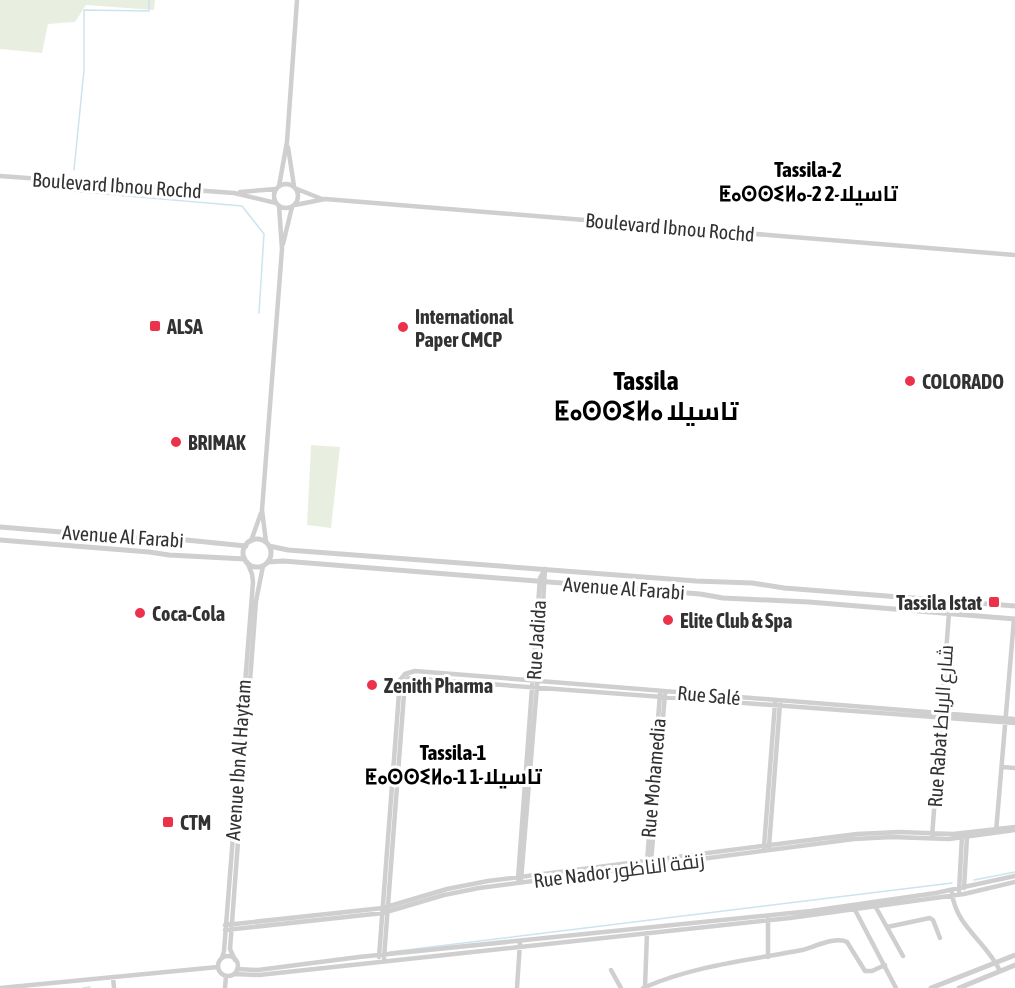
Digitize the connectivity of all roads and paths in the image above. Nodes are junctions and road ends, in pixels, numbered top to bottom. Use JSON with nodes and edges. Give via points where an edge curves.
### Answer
{"nodes":[{"id":1,"x":297,"y":0,"type":"edge"},
{"id":2,"x":287,"y":142,"type":"junction"},
{"id":3,"x":0,"y":176,"type":"edge"},
{"id":4,"x":278,"y":188,"type":"junction"},
{"id":5,"x":295,"y":188,"type":"junction"},
{"id":6,"x":234,"y":193,"type":"junction"},
{"id":7,"x":325,"y":200,"type":"junction"},
{"id":8,"x":278,"y":204,"type":"junction"},
{"id":9,"x":293,"y":206,"type":"junction"},
{"id":10,"x":282,"y":249,"type":"junction"},
{"id":11,"x":1015,"y":255,"type":"edge"},
{"id":12,"x":262,"y":510,"type":"junction"},
{"id":13,"x":0,"y":527,"type":"edge"},
{"id":14,"x":0,"y":540,"type":"edge"},
{"id":15,"x":251,"y":541,"type":"junction"},
{"id":16,"x":267,"y":544,"type":"junction"},
{"id":17,"x":246,"y":546,"type":"junction"},
{"id":18,"x":246,"y":560,"type":"junction"},
{"id":19,"x":265,"y":564,"type":"junction"},
{"id":20,"x":545,"y":569,"type":"junction"},
{"id":21,"x":542,"y":582,"type":"junction"},
{"id":22,"x":1015,"y":606,"type":"edge"},
{"id":23,"x":949,"y":613,"type":"junction"},
{"id":24,"x":1014,"y":619,"type":"edge"},
{"id":25,"x":1012,"y":673,"type":"edge"},
{"id":26,"x":535,"y":684,"type":"junction"},
{"id":27,"x":662,"y":694,"type":"junction"},
{"id":28,"x":777,"y":703,"type":"junction"},
{"id":29,"x":941,"y":715,"type":"junction"},
{"id":30,"x":1015,"y":719,"type":"edge"},
{"id":31,"x":1005,"y":720,"type":"junction"},
{"id":32,"x":1015,"y":723,"type":"edge"},
{"id":33,"x":1002,"y":767,"type":"junction"},
{"id":34,"x":1015,"y":768,"type":"edge"},
{"id":35,"x":237,"y":814,"type":"junction"},
{"id":36,"x":1013,"y":827,"type":"edge"},
{"id":37,"x":999,"y":831,"type":"junction"},
{"id":38,"x":965,"y":835,"type":"junction"},
{"id":39,"x":932,"y":837,"type":"junction"},
{"id":40,"x":766,"y":848,"type":"junction"},
{"id":41,"x":649,"y":863,"type":"junction"},
{"id":42,"x":1015,"y":876,"type":"edge"},
{"id":43,"x":520,"y":880,"type":"junction"},
{"id":44,"x":1015,"y":882,"type":"edge"},
{"id":45,"x":962,"y":891,"type":"junction"},
{"id":46,"x":952,"y":893,"type":"junction"},
{"id":47,"x":876,"y":903,"type":"junction"},
{"id":48,"x":854,"y":907,"type":"junction"},
{"id":49,"x":385,"y":910,"type":"junction"},
{"id":50,"x":768,"y":918,"type":"junction"},
{"id":51,"x":232,"y":927,"type":"junction"},
{"id":52,"x":887,"y":927,"type":"junction"},
{"id":53,"x":225,"y":928,"type":"junction"},
{"id":54,"x":647,"y":931,"type":"junction"},
{"id":55,"x":940,"y":939,"type":"dead end"},
{"id":56,"x":520,"y":943,"type":"junction"},
{"id":57,"x":1015,"y":955,"type":"edge"},
{"id":58,"x":903,"y":956,"type":"dead end"},
{"id":59,"x":768,"y":957,"type":"junction"},
{"id":60,"x":222,"y":958,"type":"junction"},
{"id":61,"x":381,"y":958,"type":"junction"},
{"id":62,"x":235,"y":960,"type":"junction"},
{"id":63,"x":996,"y":962,"type":"junction"},
{"id":64,"x":1015,"y":965,"type":"edge"},
{"id":65,"x":885,"y":966,"type":"junction"},
{"id":66,"x":218,"y":967,"type":"junction"},
{"id":67,"x":611,"y":970,"type":"dead end"},
{"id":68,"x":236,"y":971,"type":"junction"},
{"id":69,"x":1000,"y":971,"type":"junction"},
{"id":70,"x":226,"y":976,"type":"junction"},
{"id":71,"x":113,"y":977,"type":"junction"},
{"id":72,"x":950,"y":981,"type":"junction"},
{"id":73,"x":644,"y":987,"type":"edge"},
{"id":74,"x":0,"y":988,"type":"edge"},
{"id":75,"x":114,"y":988,"type":"edge"},
{"id":76,"x":225,"y":988,"type":"edge"},
{"id":77,"x":517,"y":988,"type":"edge"},
{"id":78,"x":621,"y":988,"type":"edge"},
{"id":79,"x":896,"y":988,"type":"edge"},
{"id":80,"x":932,"y":988,"type":"edge"},
{"id":81,"x":952,"y":988,"type":"edge"},
{"id":82,"x":959,"y":988,"type":"edge"}],
"edges":[{"from":1,"to":2,"type":"street"},
{"from":2,"to":4,"type":"street"},
{"from":2,"to":5,"type":"street"},
{"from":3,"to":6,"type":"street","name":"Boulevard Ibnou Rochd"},
{"from":4,"to":5,"type":"street","via":[[286,184]]},
{"from":4,"to":6,"type":"street","name":"Boulevard Ibnou Rochd"},
{"from":4,"to":8,"type":"street","via":[[274,197]]},
{"from":5,"to":7,"type":"street","name":"Boulevard Ibnou Rochd"},
{"from":5,"to":9,"type":"street","via":[[298,197]]},
{"from":6,"to":8,"type":"street","name":"Boulevard Ibnou Rochd"},
{"from":7,"to":9,"type":"street","name":"Boulevard Ibnou Rochd"},
{"from":7,"to":11,"type":"street","name":"Boulevard Ibnou Rochd"},
{"from":8,"to":9,"type":"street","via":[[284,208]]},
{"from":8,"to":10,"type":"street"},
{"from":9,"to":10,"type":"street"},
{"from":10,"to":12,"type":"street"},
{"from":12,"to":15,"type":"street"},
{"from":12,"to":16,"type":"street"},
{"from":13,"to":17,"type":"street","name":"Avenue Al Farabi"},
{"from":14,"to":18,"type":"street","name":"Avenue Al Farabi"},
{"from":15,"to":16,"type":"street"},
{"from":15,"to":17,"type":"street"},
{"from":16,"to":19,"type":"street","via":[[271,551]]},
{"from":16,"to":20,"type":"street","name":"Avenue Al Farabi","via":[[282,549]]},
{"from":17,"to":18,"type":"street"},
{"from":18,"to":19,"type":"street","via":[[254,567]]},
{"from":18,"to":35,"type":"street","name":"Avenue Ibn Al Haytam","via":[[253,582]]},
{"from":19,"to":21,"type":"street","name":"Avenue Al Farabi","via":[[283,561]]},
{"from":19,"to":35,"type":"street","name":"Avenue Ibn Al Haytam","via":[[256,602]]},
{"from":20,"to":21,"type":"street","name":"Rue Jadida"},
{"from":20,"to":22,"type":"street","name":"Avenue Al Farabi"},
{"from":21,"to":23,"type":"street","name":"Avenue Al Farabi"},
{"from":21,"to":26,"type":"street","name":"Rue Jadida"},
{"from":23,"to":24,"type":"street","name":"Avenue Al Farabi"},
{"from":23,"to":29,"type":"street","name":"Rue Rabat شارع الرباط"},
{"from":24,"to":25,"type":"street"},
{"from":25,"to":31,"type":"street"},
{"from":26,"to":27,"type":"street","name":"Rue Salé"},
{"from":26,"to":43,"type":"street","name":"Rue Jadida"},
{"from":26,"to":49,"type":"street","name":"Rue Salé","via":[[415,671],[400,680]]},
{"from":27,"to":28,"type":"street","name":"Rue Salé"},
{"from":27,"to":41,"type":"street","name":"Rue Mohamedia"},
{"from":28,"to":29,"type":"street","name":"Rue Salé"},
{"from":28,"to":40,"type":"street"},
{"from":29,"to":31,"type":"street","name":"Rue Salé"},
{"from":29,"to":39,"type":"street","name":"Rue Rabat شارع الرباط"},
{"from":30,"to":31,"type":"street","name":"Rue Salé"},
{"from":31,"to":32,"type":"street","name":"Rue Salé"},
{"from":31,"to":33,"type":"street"},
{"from":33,"to":34,"type":"street"},
{"from":33,"to":37,"type":"street"},
{"from":35,"to":51,"type":"street","name":"Avenue Ibn Al Haytam"},
{"from":35,"to":53,"type":"street","name":"Avenue Ibn Al Haytam"},
{"from":36,"to":37,"type":"street","name":"Rue Nador زنقة الناظور"},
{"from":37,"to":38,"type":"street","name":"Rue Nador زنقة الناظور"},
{"from":38,"to":39,"type":"street","name":"Rue Nador زنقة الناظور"},
{"from":38,"to":45,"type":"street"},
{"from":39,"to":40,"type":"street","name":"Rue Nador زنقة الناظور","via":[[872,837]]},
{"from":40,"to":41,"type":"street","name":"Rue Nador زنقة الناظور"},
{"from":41,"to":43,"type":"street","name":"Rue Nador زنقة الناظور"},
{"from":42,"to":45,"type":"street"},
{"from":43,"to":49,"type":"street","name":"Rue Nador زنقة الناظور","via":[[463,885]]},
{"from":44,"to":45,"type":"street"},
{"from":45,"to":46,"type":"street"},
{"from":46,"to":47,"type":"street"},
{"from":46,"to":63,"type":"street","via":[[962,922]]},
{"from":47,"to":48,"type":"street"},
{"from":47,"to":52,"type":"street"},
{"from":48,"to":50,"type":"street"},
{"from":48,"to":65,"type":"street"},
{"from":49,"to":51,"type":"street","name":"Rue Nador زنقة الناظور"},
{"from":49,"to":61,"type":"street"},
{"from":50,"to":54,"type":"street"},
{"from":50,"to":59,"type":"street"},
{"from":51,"to":53,"type":"street","name":"Rue Nador زنقة الناظور"},
{"from":51,"to":62,"type":"street","name":"Avenue Ibn Al Haytam","via":[[230,951]]},
{"from":52,"to":55,"type":"street","via":[[930,918]]},
{"from":52,"to":58,"type":"street"},
{"from":53,"to":60,"type":"street","name":"Avenue Ibn Al Haytam"},
{"from":54,"to":56,"type":"street"},
{"from":54,"to":73,"type":"street"},
{"from":56,"to":61,"type":"street"},
{"from":56,"to":77,"type":"street"},
{"from":57,"to":63,"type":"street"},
{"from":59,"to":65,"type":"street","via":[[842,940],[865,971]]},
{"from":59,"to":73,"type":"street","via":[[687,973]]},
{"from":60,"to":62,"type":"street"},
{"from":60,"to":66,"type":"street"},
{"from":61,"to":68,"type":"street"},
{"from":62,"to":68,"type":"street"},
{"from":63,"to":69,"type":"street"},
{"from":63,"to":72,"type":"street"},
{"from":64,"to":69,"type":"street"},
{"from":65,"to":79,"type":"street"},
{"from":66,"to":70,"type":"street"},
{"from":66,"to":71,"type":"street"},
{"from":67,"to":78,"type":"street"},
{"from":68,"to":70,"type":"street"},
{"from":69,"to":82,"type":"street"},
{"from":70,"to":76,"type":"street"},
{"from":71,"to":74,"type":"street"},
{"from":71,"to":75,"type":"street"},
{"from":72,"to":80,"type":"street"},
{"from":72,"to":81,"type":"street"}]}
